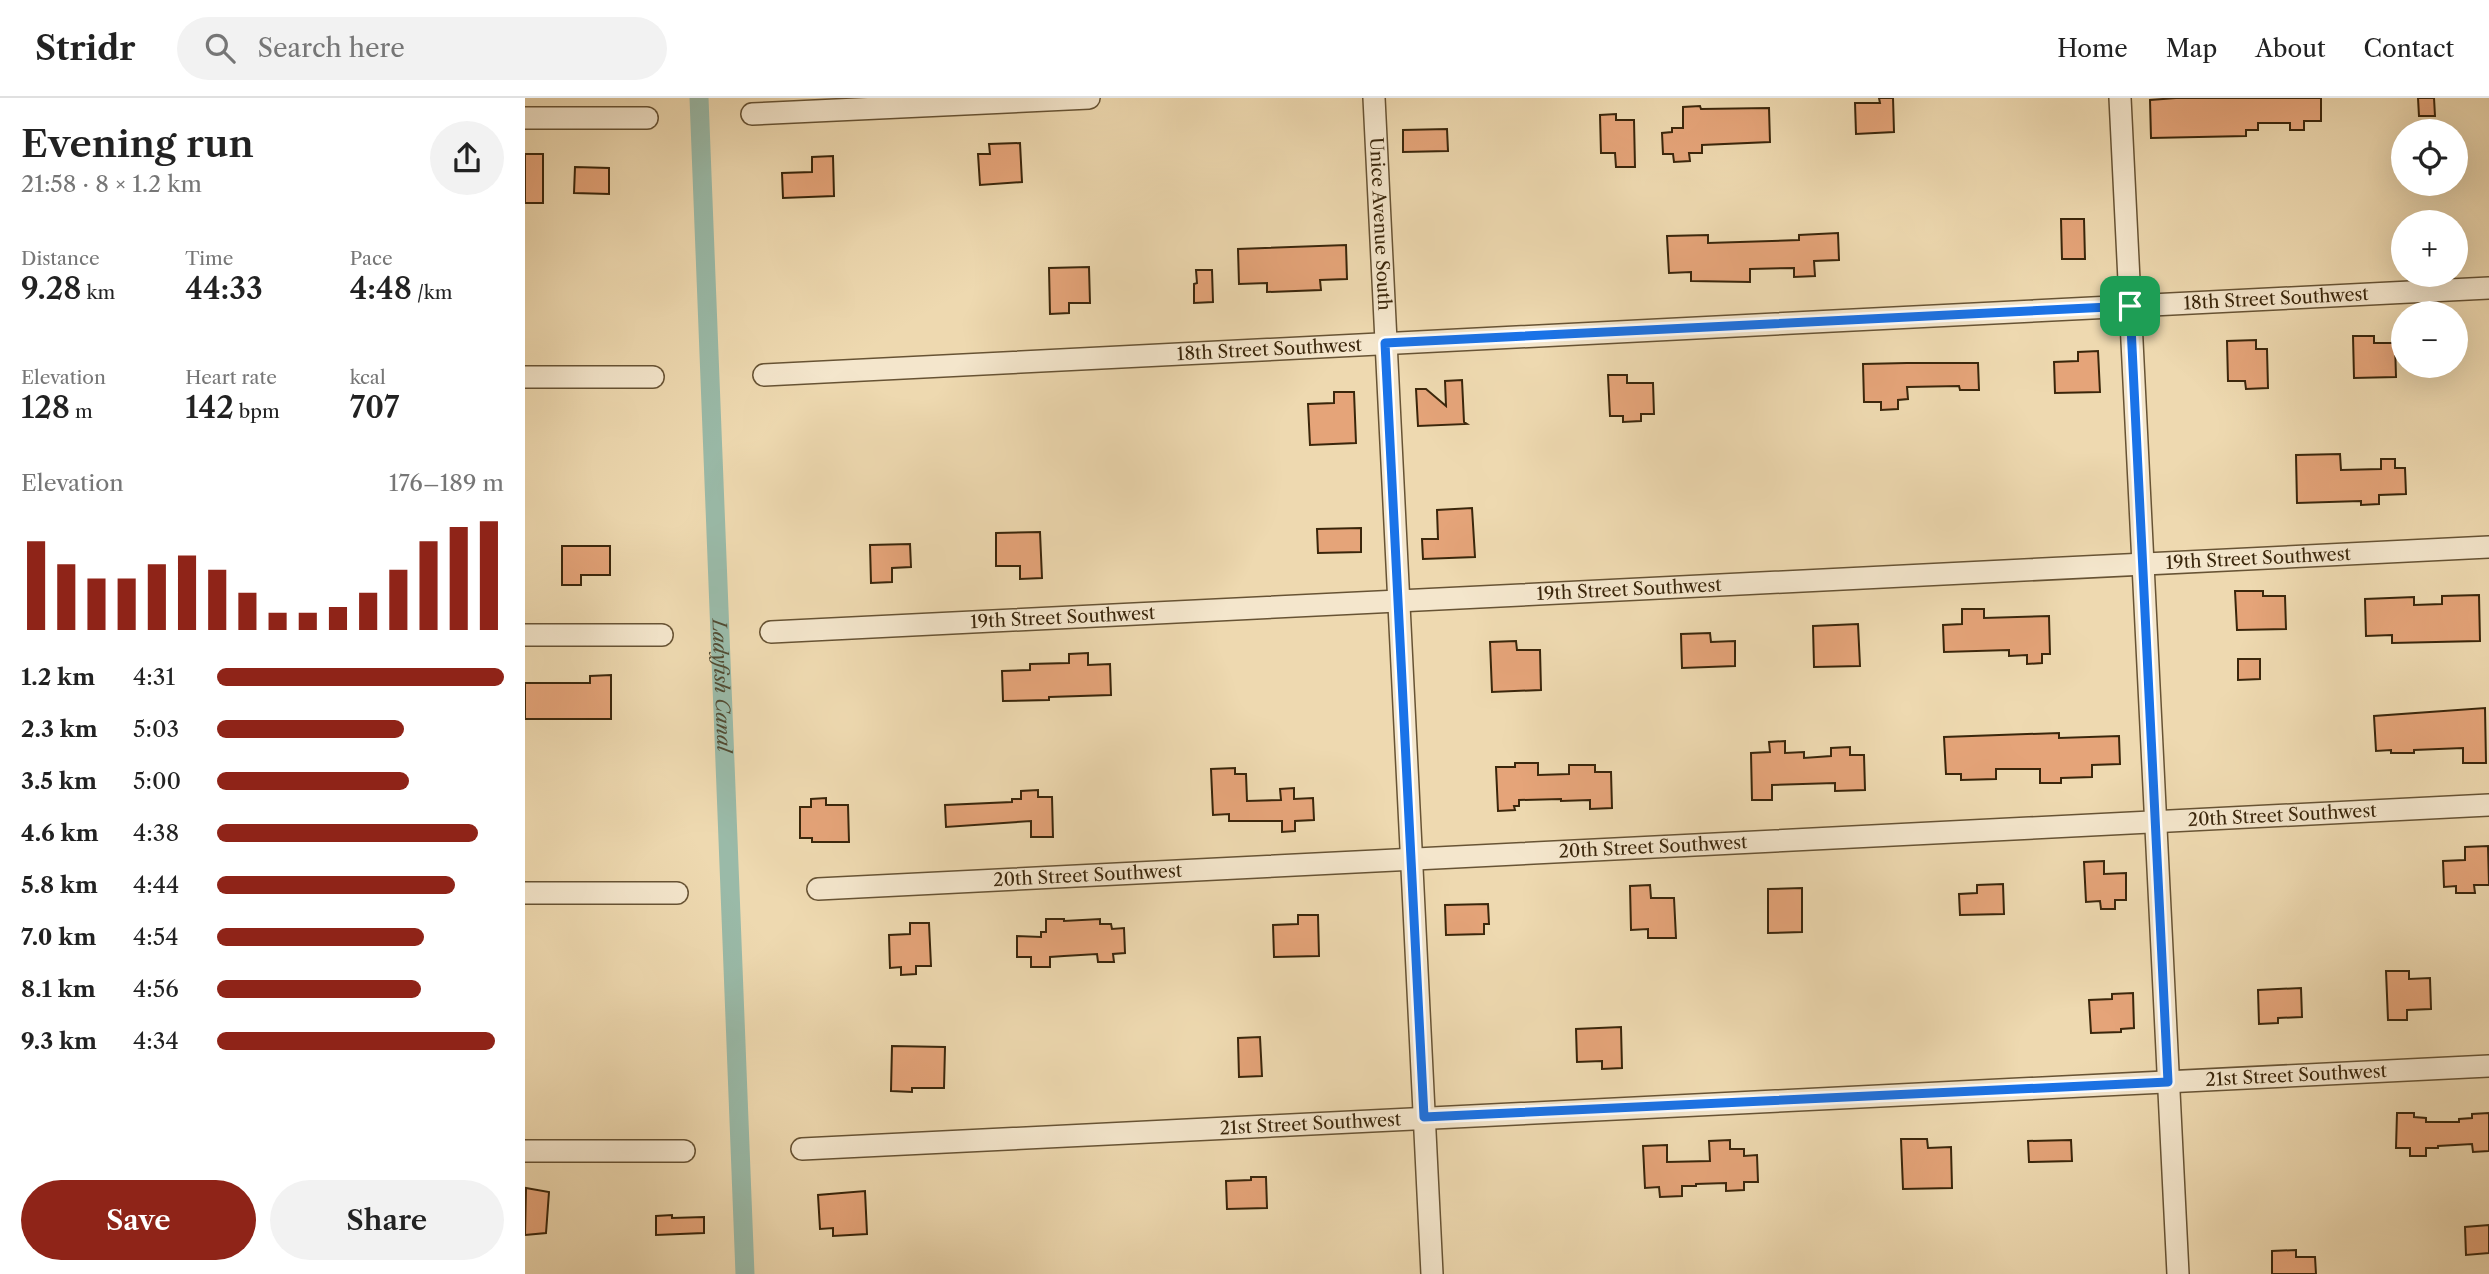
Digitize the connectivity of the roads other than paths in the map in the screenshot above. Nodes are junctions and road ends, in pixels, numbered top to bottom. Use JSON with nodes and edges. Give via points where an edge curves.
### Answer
{"nodes":[{"id":1,"x":1089,"y":98,"type":"edge"},
{"id":2,"x":1374,"y":98,"type":"edge"},
{"id":3,"x":2120,"y":98,"type":"edge"},
{"id":4,"x":752,"y":114,"type":"dead end"},
{"id":5,"x":525,"y":118,"type":"edge"},
{"id":6,"x":647,"y":118,"type":"dead end"},
{"id":7,"x":2489,"y":288,"type":"edge"},
{"id":8,"x":2130,"y":306,"type":"junction"},
{"id":9,"x":1385,"y":343,"type":"junction"},
{"id":10,"x":764,"y":375,"type":"dead end"},
{"id":11,"x":525,"y":377,"type":"edge"},
{"id":12,"x":653,"y":377,"type":"dead end"},
{"id":13,"x":2489,"y":547,"type":"edge"},
{"id":14,"x":2143,"y":565,"type":"junction"},
{"id":15,"x":1398,"y":602,"type":"junction"},
{"id":16,"x":771,"y":632,"type":"dead end"},
{"id":17,"x":525,"y":635,"type":"edge"},
{"id":18,"x":662,"y":635,"type":"dead end"},
{"id":19,"x":2489,"y":805,"type":"edge"},
{"id":20,"x":2156,"y":823,"type":"junction"},
{"id":21,"x":1411,"y":860,"type":"junction"},
{"id":22,"x":818,"y":889,"type":"dead end"},
{"id":23,"x":525,"y":893,"type":"edge"},
{"id":24,"x":677,"y":893,"type":"dead end"},
{"id":25,"x":2489,"y":1066,"type":"edge"},
{"id":26,"x":2168,"y":1082,"type":"junction"},
{"id":27,"x":1424,"y":1117,"type":"junction"},
{"id":28,"x":802,"y":1149,"type":"dead end"},
{"id":29,"x":525,"y":1151,"type":"edge"},
{"id":30,"x":684,"y":1151,"type":"dead end"},
{"id":31,"x":1432,"y":1274,"type":"edge"},
{"id":32,"x":2178,"y":1274,"type":"edge"}],
"edges":[{"from":1,"to":4,"type":"street"},
{"from":2,"to":9,"type":"street","name":"Unice Avenue South"},
{"from":3,"to":8,"type":"street"},
{"from":5,"to":6,"type":"street"},
{"from":7,"to":8,"type":"street","name":"18th Street Southwest"},
{"from":8,"to":9,"type":"street","name":"18th Street Southwest"},
{"from":8,"to":14,"type":"street"},
{"from":9,"to":10,"type":"street","name":"18th Street Southwest"},
{"from":9,"to":15,"type":"street","name":"Unice Avenue South"},
{"from":11,"to":12,"type":"street"},
{"from":13,"to":14,"type":"street","name":"19th Street Southwest"},
{"from":14,"to":15,"type":"street","name":"19th Street Southwest"},
{"from":14,"to":20,"type":"street"},
{"from":15,"to":16,"type":"street","name":"19th Street Southwest"},
{"from":15,"to":21,"type":"street","name":"Unice Avenue South"},
{"from":17,"to":18,"type":"street"},
{"from":19,"to":20,"type":"street","name":"20th Street Southwest"},
{"from":20,"to":21,"type":"street","name":"20th Street Southwest"},
{"from":20,"to":26,"type":"street"},
{"from":21,"to":22,"type":"street","name":"20th Street Southwest"},
{"from":21,"to":27,"type":"street","name":"Unice Avenue South"},
{"from":23,"to":24,"type":"street"},
{"from":25,"to":26,"type":"street","name":"21st Street Southwest"},
{"from":26,"to":27,"type":"street","name":"21st Street Southwest"},
{"from":26,"to":32,"type":"street"},
{"from":27,"to":28,"type":"street","name":"21st Street Southwest"},
{"from":27,"to":31,"type":"street","name":"Unice Avenue South"},
{"from":29,"to":30,"type":"street"}]}
